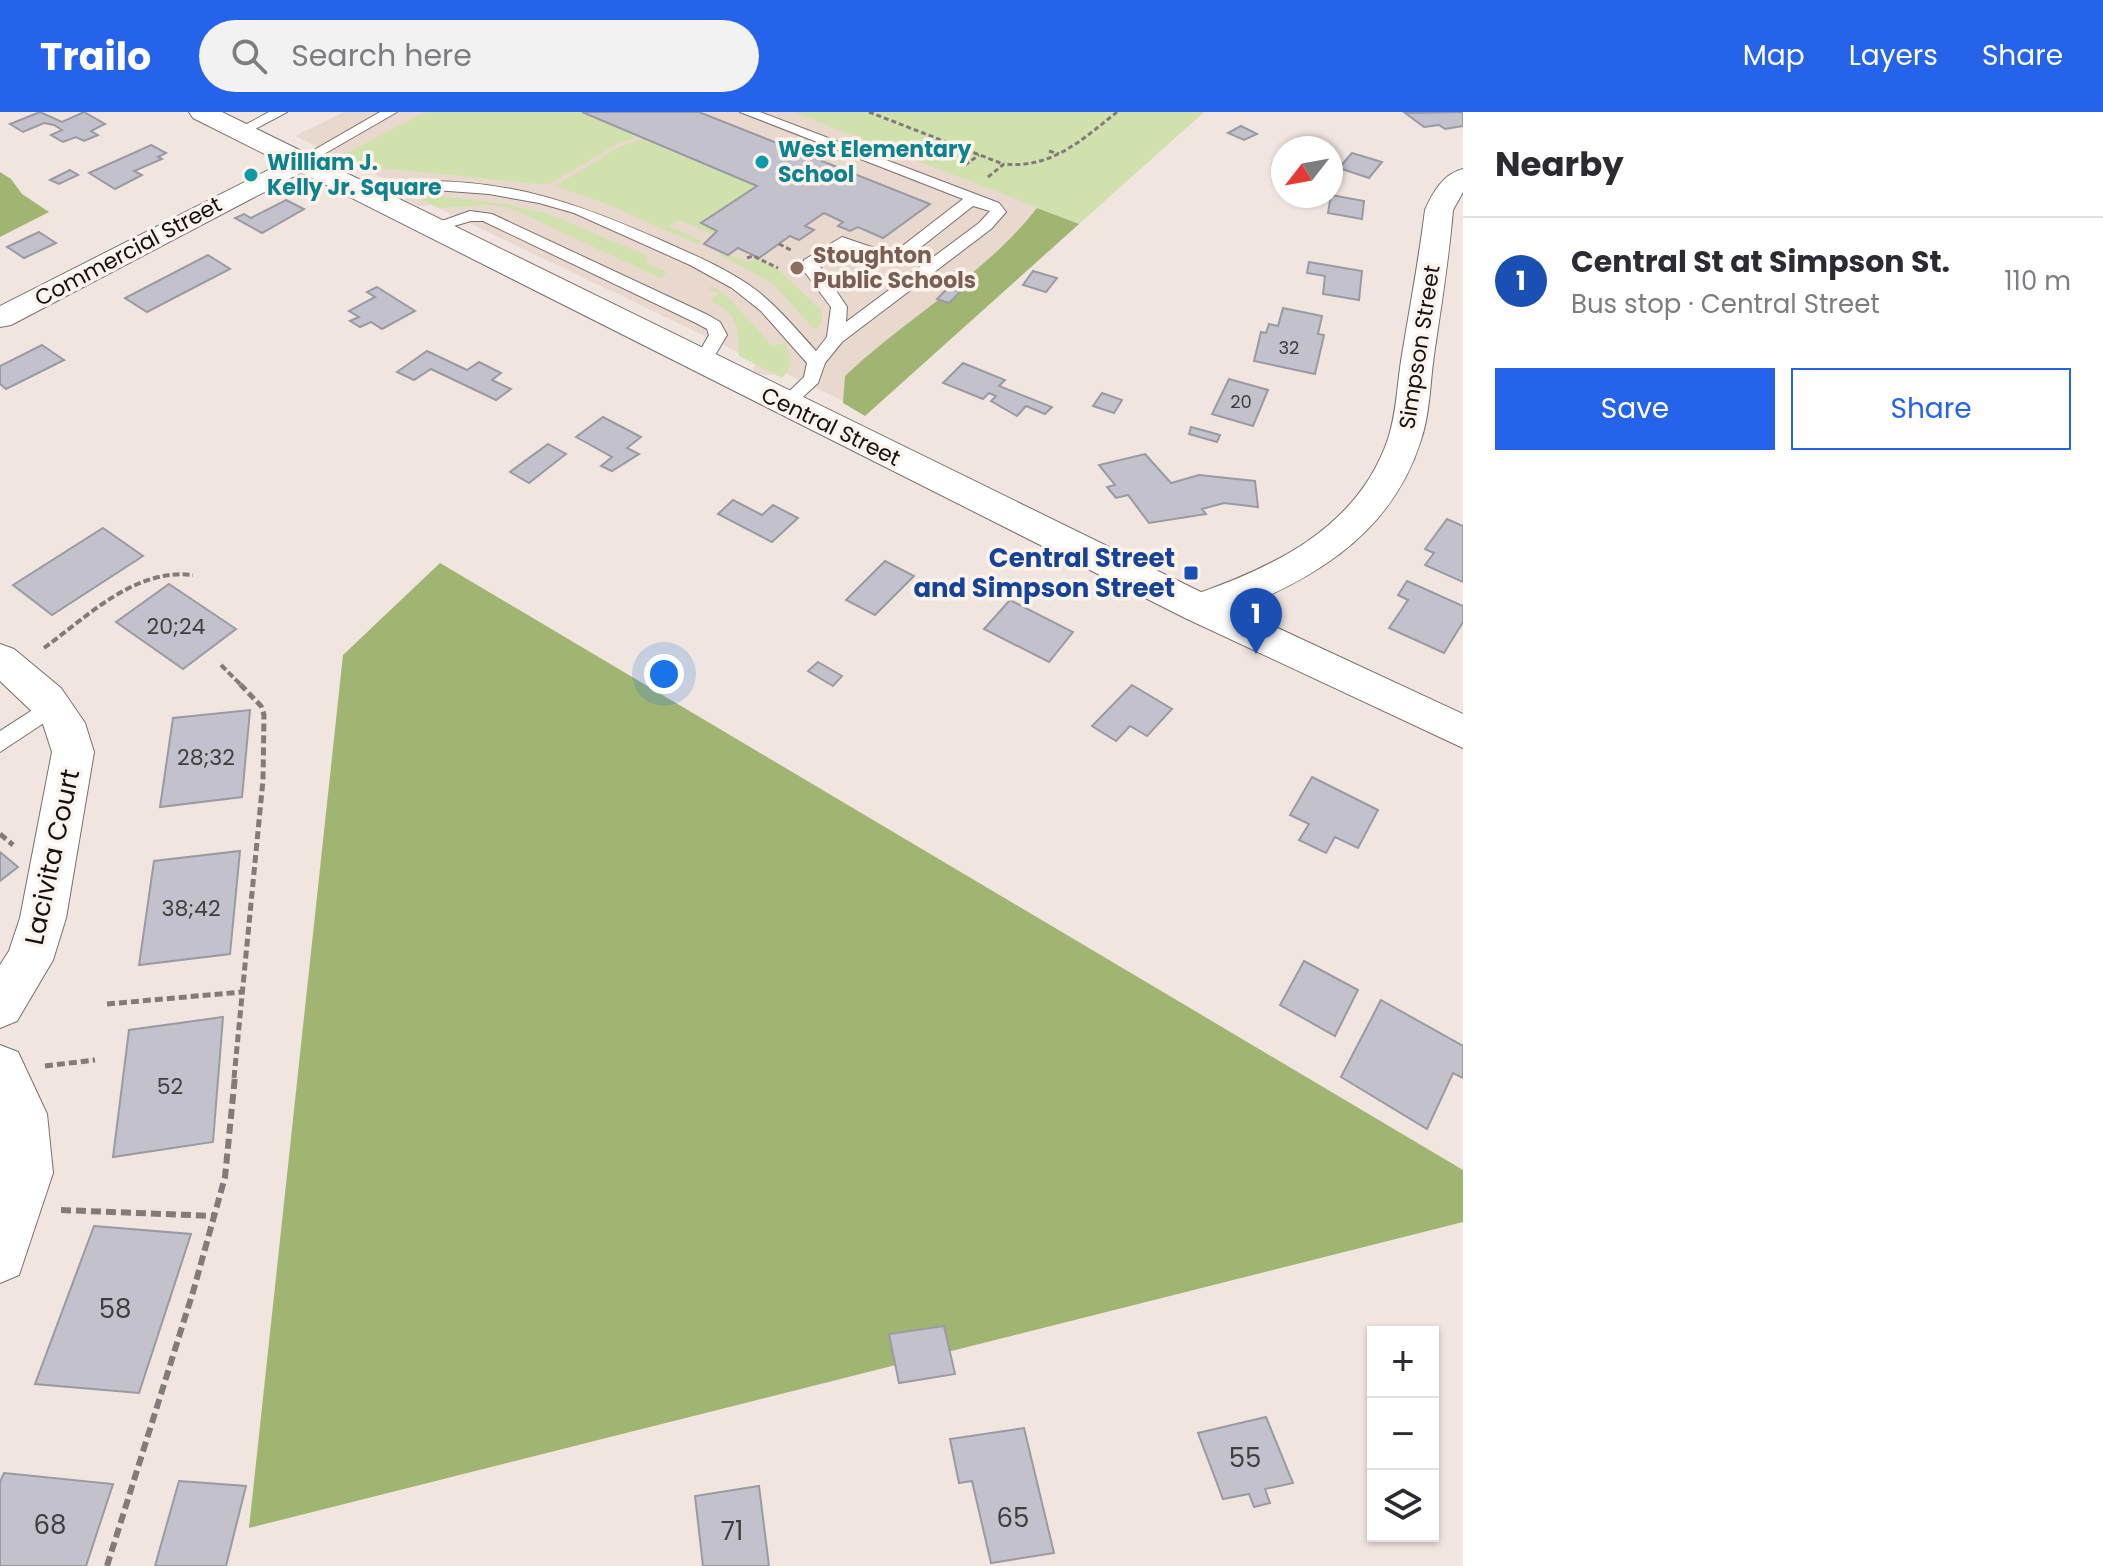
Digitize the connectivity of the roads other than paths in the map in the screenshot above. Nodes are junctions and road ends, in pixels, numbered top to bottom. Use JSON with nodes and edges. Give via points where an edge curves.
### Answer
{"nodes":[{"id":1,"x":202,"y":112,"type":"edge"},
{"id":2,"x":280,"y":112,"type":"edge"},
{"id":3,"x":390,"y":112,"type":"edge"},
{"id":4,"x":747,"y":112,"type":"edge"},
{"id":5,"x":239,"y":132,"type":"junction"},
{"id":6,"x":300,"y":162,"type":"junction"},
{"id":7,"x":1463,"y":177,"type":"edge"},
{"id":8,"x":355,"y":191,"type":"junction"},
{"id":9,"x":979,"y":193,"type":"junction"},
{"id":10,"x":0,"y":318,"type":"edge"},
{"id":11,"x":836,"y":338,"type":"junction"},
{"id":12,"x":816,"y":362,"type":"junction"},
{"id":13,"x":785,"y":404,"type":"junction"},
{"id":14,"x":1199,"y":608,"type":"junction"},
{"id":15,"x":0,"y":659,"type":"edge"},
{"id":16,"x":54,"y":705,"type":"junction"},
{"id":17,"x":1463,"y":732,"type":"edge"},
{"id":18,"x":0,"y":743,"type":"edge"},
{"id":19,"x":0,"y":1006,"type":"edge"},
{"id":20,"x":20,"y":1068,"type":"edge"},
{"id":21,"x":0,"y":1256,"type":"edge"}],
"edges":[{"from":1,"to":5,"type":"street","name":"Central Street"},
{"from":2,"to":5,"type":"lane"},
{"from":3,"to":6,"type":"lane"},
{"from":4,"to":9,"type":"lane"},
{"from":5,"to":6,"type":"street","name":"Central Street"},
{"from":6,"to":8,"type":"street","name":"Central Street"},
{"from":6,"to":10,"type":"street","name":"Commercial Street"},
{"from":7,"to":14,"type":"street","name":"Simpson Street","via":[[1446,193],[1439,210],[1405,439],[1384,488],[1358,522],[1316,558]]},
{"from":8,"to":12,"type":"lane","via":[[391,186],[464,188],[533,197],[591,215],[731,280],[765,307]]},
{"from":8,"to":13,"type":"street","name":"Central Street"},
{"from":9,"to":11,"type":"lane","via":[[998,212],[985,226]]},
{"from":9,"to":11,"type":"lane","via":[[896,259],[842,242],[810,263],[839,307]]},
{"from":11,"to":12,"type":"lane"},
{"from":12,"to":13,"type":"lane","via":[[812,379]]},
{"from":13,"to":14,"type":"street","name":"Central Street"},
{"from":14,"to":17,"type":"street","name":"Central Street"},
{"from":15,"to":16,"type":"street","name":"Lacivita Court"},
{"from":16,"to":18,"type":"lane"},
{"from":16,"to":19,"type":"street","name":"Lacivita Court","via":[[71,735],[70,767],[43,918],[30,960]]},
{"from":20,"to":21,"type":"street","via":[[27,1173]]}]}
